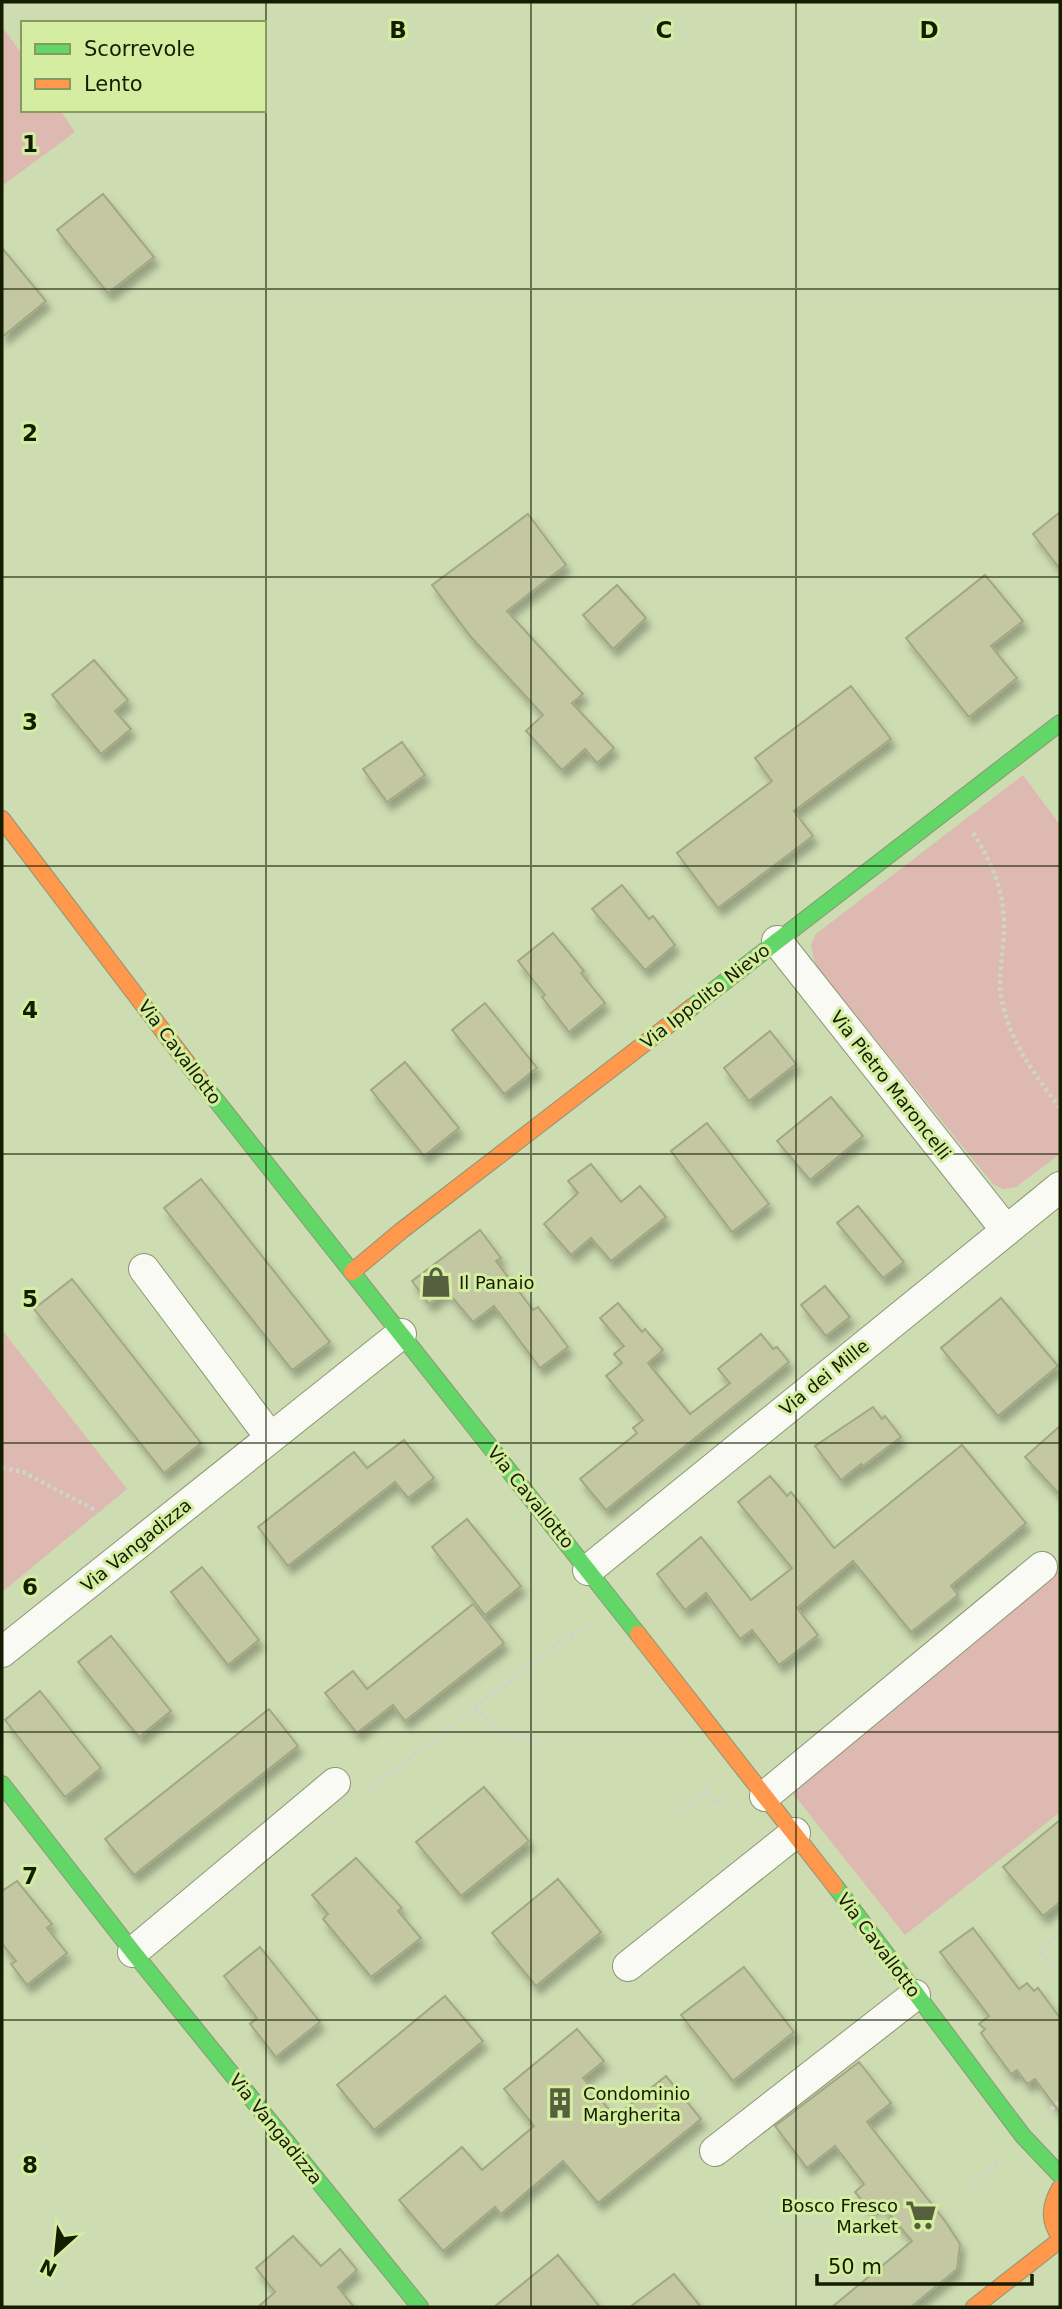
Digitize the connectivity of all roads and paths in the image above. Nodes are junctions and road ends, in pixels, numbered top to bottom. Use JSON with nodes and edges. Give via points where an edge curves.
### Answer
{"nodes":[{"id":1,"x":1060,"y":723,"type":"edge"},
{"id":2,"x":2,"y":819,"type":"edge"},
{"id":3,"x":970,"y":829,"type":"dead end"},
{"id":4,"x":777,"y":941,"type":"junction"},
{"id":5,"x":1060,"y":1108,"type":"edge"},
{"id":6,"x":1060,"y":1187,"type":"edge"},
{"id":7,"x":1006,"y":1230,"type":"junction"},
{"id":8,"x":144,"y":1269,"type":"dead end"},
{"id":9,"x":352,"y":1272,"type":"junction"},
{"id":10,"x":401,"y":1334,"type":"junction"},
{"id":11,"x":270,"y":1437,"type":"junction"},
{"id":12,"x":2,"y":1468,"type":"edge"},
{"id":13,"x":97,"y":1511,"type":"dead end"},
{"id":14,"x":1042,"y":1567,"type":"dead end"},
{"id":15,"x":588,"y":1570,"type":"junction"},
{"id":16,"x":594,"y":1621,"type":"dead end"},
{"id":17,"x":2,"y":1652,"type":"edge"},
{"id":18,"x":474,"y":1709,"type":"junction"},
{"id":19,"x":543,"y":1745,"type":"dead end"},
{"id":20,"x":335,"y":1783,"type":"dead end"},
{"id":21,"x":2,"y":1784,"type":"edge"},
{"id":22,"x":370,"y":1789,"type":"dead end"},
{"id":23,"x":765,"y":1796,"type":"junction"},
{"id":24,"x":726,"y":1797,"type":"dead end"},
{"id":25,"x":677,"y":1814,"type":"dead end"},
{"id":26,"x":795,"y":1833,"type":"junction"},
{"id":27,"x":1060,"y":1932,"type":"edge"},
{"id":28,"x":133,"y":1952,"type":"junction"},
{"id":29,"x":628,"y":1966,"type":"dead end"},
{"id":30,"x":1060,"y":1973,"type":"edge"},
{"id":31,"x":915,"y":1995,"type":"junction"},
{"id":32,"x":715,"y":2151,"type":"dead end"},
{"id":33,"x":1009,"y":2153,"type":"dead end"},
{"id":34,"x":1060,"y":2175,"type":"edge"},
{"id":35,"x":973,"y":2182,"type":"dead end"},
{"id":36,"x":1060,"y":2188,"type":"edge"},
{"id":37,"x":1060,"y":2239,"type":"edge"},
{"id":38,"x":420,"y":2307,"type":"edge"},
{"id":39,"x":974,"y":2307,"type":"edge"}],
"edges":[{"from":1,"to":4,"type":"street","name":"Via Ippolito Nievo"},
{"from":2,"to":9,"type":"street","name":"Via Cavallotto"},
{"from":3,"to":5,"type":"path","via":[[993,866],[1001,895],[1005,928],[1001,993],[1008,1024],[1021,1053]]},
{"from":4,"to":7,"type":"street","name":"Via Pietro Maroncelli"},
{"from":4,"to":9,"type":"street","name":"Via Ippolito Nievo"},
{"from":6,"to":7,"type":"street","name":"Via dei Mille"},
{"from":7,"to":15,"type":"street","name":"Via dei Mille"},
{"from":8,"to":11,"type":"street"},
{"from":9,"to":10,"type":"street","name":"Via Cavallotto"},
{"from":10,"to":11,"type":"street","name":"Via Vangadizza"},
{"from":10,"to":15,"type":"street","name":"Via Cavallotto"},
{"from":11,"to":17,"type":"street","name":"Via Vangadizza"},
{"from":12,"to":13,"type":"path","via":[[23,1472]]},
{"from":14,"to":23,"type":"street"},
{"from":15,"to":23,"type":"street","name":"Via Cavallotto"},
{"from":16,"to":18,"type":"path"},
{"from":18,"to":19,"type":"path","via":[[499,1731]]},
{"from":18,"to":22,"type":"path"},
{"from":20,"to":28,"type":"street"},
{"from":21,"to":28,"type":"street","name":"Via Vangadizza"},
{"from":23,"to":26,"type":"street","name":"Via Cavallotto"},
{"from":24,"to":25,"type":"path","via":[[717,1804],[705,1790]]},
{"from":26,"to":29,"type":"street"},
{"from":26,"to":31,"type":"street","name":"Via Cavallotto"},
{"from":27,"to":30,"type":"path","via":[[1040,1950]]},
{"from":28,"to":38,"type":"street","name":"Via Vangadizza"},
{"from":31,"to":32,"type":"street"},
{"from":31,"to":34,"type":"street","name":"Via Cavallotto","via":[[1023,2136]]},
{"from":33,"to":35,"type":"path"},
{"from":36,"to":37,"type":"street","via":[[1050,2208]]},
{"from":37,"to":39,"type":"street"}]}
